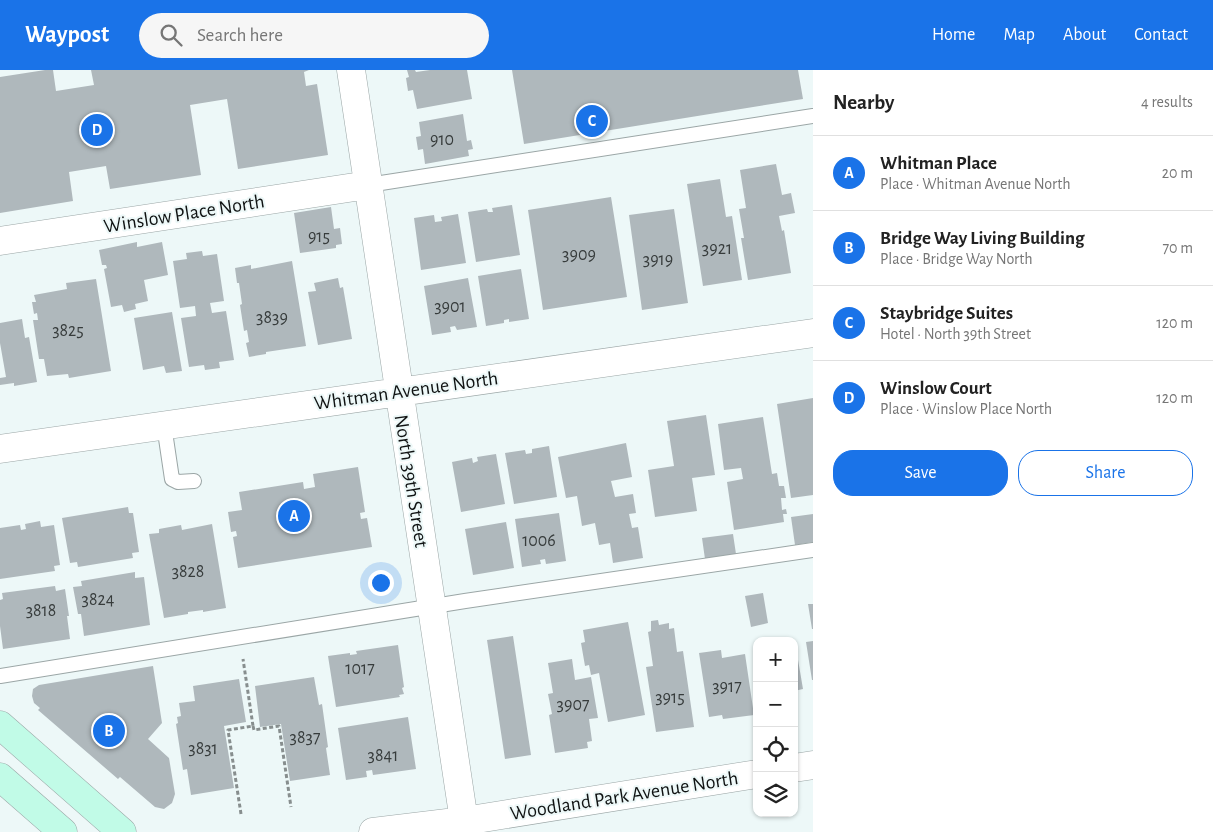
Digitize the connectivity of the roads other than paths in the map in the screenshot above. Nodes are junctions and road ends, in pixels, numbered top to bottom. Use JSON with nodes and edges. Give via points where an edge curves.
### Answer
{"nodes":[{"id":1,"x":351,"y":70,"type":"edge"},
{"id":2,"x":813,"y":116,"type":"edge"},
{"id":3,"x":368,"y":185,"type":"junction"},
{"id":4,"x":0,"y":241,"type":"edge"},
{"id":5,"x":813,"y":333,"type":"edge"},
{"id":6,"x":399,"y":391,"type":"junction"},
{"id":7,"x":164,"y":425,"type":"junction"},
{"id":8,"x":0,"y":449,"type":"edge"},
{"id":9,"x":194,"y":481,"type":"dead end"},
{"id":10,"x":813,"y":550,"type":"edge"},
{"id":11,"x":432,"y":607,"type":"junction"},
{"id":12,"x":0,"y":676,"type":"edge"},
{"id":13,"x":0,"y":725,"type":"edge"},
{"id":14,"x":813,"y":765,"type":"edge"},
{"id":15,"x":798,"y":767,"type":"edge"},
{"id":16,"x":753,"y":775,"type":"edge"},
{"id":17,"x":0,"y":777,"type":"edge"},
{"id":18,"x":463,"y":826,"type":"edge"},
{"id":19,"x":63,"y":832,"type":"edge"},
{"id":20,"x":122,"y":832,"type":"edge"},
{"id":21,"x":373,"y":832,"type":"edge"}],
"edges":[{"from":1,"to":3,"type":"street","name":"North 39th Street"},
{"from":2,"to":3,"type":"lane"},
{"from":3,"to":4,"type":"street","name":"Winslow Place North"},
{"from":3,"to":6,"type":"street","name":"North 39th Street"},
{"from":5,"to":6,"type":"street","name":"Whitman Avenue North"},
{"from":6,"to":7,"type":"street","name":"Whitman Avenue North"},
{"from":6,"to":11,"type":"street","name":"North 39th Street"},
{"from":7,"to":8,"type":"street","name":"Whitman Avenue North"},
{"from":7,"to":9,"type":"lane","via":[[172,479]]},
{"from":10,"to":11,"type":"lane"},
{"from":11,"to":12,"type":"lane"},
{"from":11,"to":18,"type":"street","name":"North 39th Street"},
{"from":13,"to":20,"type":"main road"},
{"from":14,"to":15,"type":"street"},
{"from":16,"to":18,"type":"street","name":"Woodland Park Avenue North"},
{"from":17,"to":19,"type":"main road"},
{"from":18,"to":21,"type":"street","name":"Woodland Park Avenue North"}]}
